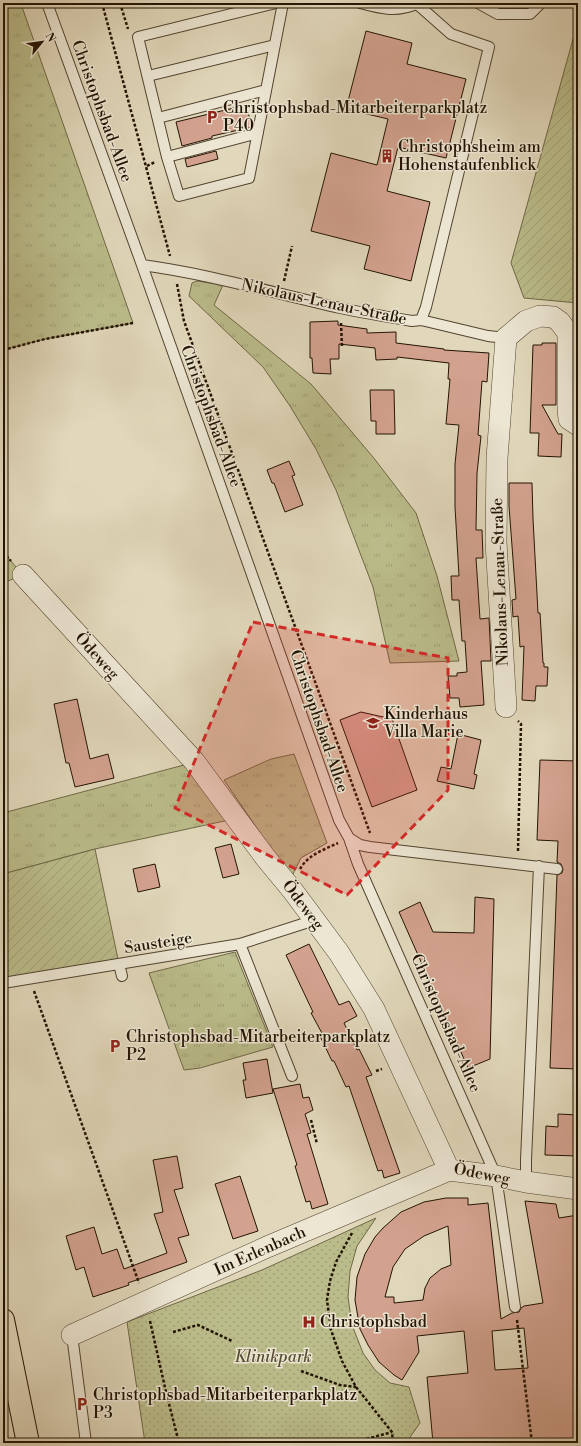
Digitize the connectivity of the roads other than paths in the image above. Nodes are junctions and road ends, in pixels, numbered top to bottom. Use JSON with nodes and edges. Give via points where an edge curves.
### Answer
{"nodes":[{"id":1,"x":47,"y":3,"type":"edge"},
{"id":2,"x":276,"y":3,"type":"edge"},
{"id":3,"x":283,"y":3,"type":"edge"},
{"id":4,"x":360,"y":3,"type":"edge"},
{"id":5,"x":478,"y":3,"type":"edge"},
{"id":6,"x":541,"y":3,"type":"edge"},
{"id":7,"x":418,"y":4,"type":"edge"},
{"id":8,"x":275,"y":45,"type":"junction"},
{"id":9,"x":148,"y":76,"type":"junction"},
{"id":10,"x":266,"y":90,"type":"junction"},
{"id":11,"x":158,"y":118,"type":"junction"},
{"id":12,"x":258,"y":133,"type":"junction"},
{"id":13,"x":167,"y":157,"type":"junction"},
{"id":14,"x":142,"y":265,"type":"junction"},
{"id":15,"x":421,"y":320,"type":"junction"},
{"id":16,"x":506,"y":338,"type":"junction"},
{"id":17,"x":578,"y":425,"type":"edge"},
{"id":18,"x":23,"y":575,"type":"dead end"},
{"id":19,"x":506,"y":707,"type":"road end"},
{"id":20,"x":348,"y":838,"type":"junction"},
{"id":21,"x":539,"y":866,"type":"junction"},
{"id":22,"x":557,"y":868,"type":"dead end"},
{"id":23,"x":316,"y":920,"type":"junction"},
{"id":24,"x":240,"y":944,"type":"junction"},
{"id":25,"x":119,"y":964,"type":"junction"},
{"id":26,"x":122,"y":976,"type":"dead end"},
{"id":27,"x":3,"y":983,"type":"edge"},
{"id":28,"x":292,"y":1076,"type":"dead end"},
{"id":29,"x":449,"y":1170,"type":"junction"},
{"id":30,"x":496,"y":1176,"type":"junction"},
{"id":31,"x":526,"y":1182,"type":"junction"},
{"id":32,"x":578,"y":1190,"type":"edge"},
{"id":33,"x":515,"y":1307,"type":"road end"},
{"id":34,"x":3,"y":1320,"type":"edge"},
{"id":35,"x":72,"y":1335,"type":"joint"},
{"id":36,"x":28,"y":1443,"type":"edge"},
{"id":37,"x":86,"y":1443,"type":"edge"}],
"edges":[{"from":1,"to":14,"type":"lane","name":"Christophsbad-Allee"},
{"from":2,"to":9,"type":"lane","via":[[138,36]]},
{"from":3,"to":8,"type":"lane"},
{"from":4,"to":7,"type":"lane","via":[[385,10],[398,10]]},
{"from":5,"to":6,"type":"lane","via":[[498,14],[530,14]]},
{"from":7,"to":15,"type":"lane","via":[[451,34],[489,47]]},
{"from":8,"to":9,"type":"lane"},
{"from":8,"to":10,"type":"lane"},
{"from":9,"to":11,"type":"lane"},
{"from":10,"to":11,"type":"lane"},
{"from":10,"to":12,"type":"lane"},
{"from":11,"to":13,"type":"lane"},
{"from":12,"to":13,"type":"lane"},
{"from":12,"to":13,"type":"lane","via":[[249,178],[179,196]]},
{"from":14,"to":15,"type":"lane","name":"Nikolaus-Lenau-Straße","via":[[341,308],[412,321]]},
{"from":14,"to":20,"type":"lane","name":"Christophsbad-Allee","via":[[337,816]]},
{"from":15,"to":16,"type":"lane","name":"Nikolaus-Lenau-Straße"},
{"from":16,"to":17,"type":"street","via":[[526,321],[540,316],[553,317],[560,322],[568,333],[569,419]]},
{"from":16,"to":19,"type":"street","name":"Nikolaus-Lenau-Straße","via":[[497,458],[496,542]]},
{"from":18,"to":23,"type":"street","name":"Ödeweg","via":[[194,761],[265,857]]},
{"from":20,"to":21,"type":"lane","via":[[370,847]]},
{"from":20,"to":30,"type":"lane","name":"Christophsbad-Allee"},
{"from":21,"to":22,"type":"lane"},
{"from":21,"to":31,"type":"lane"},
{"from":23,"to":24,"type":"lane","name":"Sausteige"},
{"from":23,"to":29,"type":"street","name":"Ödeweg","via":[[374,1009]]},
{"from":24,"to":25,"type":"lane","name":"Sausteige"},
{"from":24,"to":28,"type":"lane"},
{"from":25,"to":26,"type":"lane"},
{"from":25,"to":27,"type":"lane","name":"Sausteige"},
{"from":29,"to":30,"type":"street","name":"Ödeweg"},
{"from":29,"to":35,"type":"street","name":"Im Erlenbach"},
{"from":30,"to":31,"type":"street","name":"Ödeweg"},
{"from":30,"to":33,"type":"lane","name":"Christophsbad-Allee"},
{"from":31,"to":32,"type":"street","name":"Ödeweg"},
{"from":34,"to":36,"type":"highway"},
{"from":35,"to":37,"type":"lane"}]}
